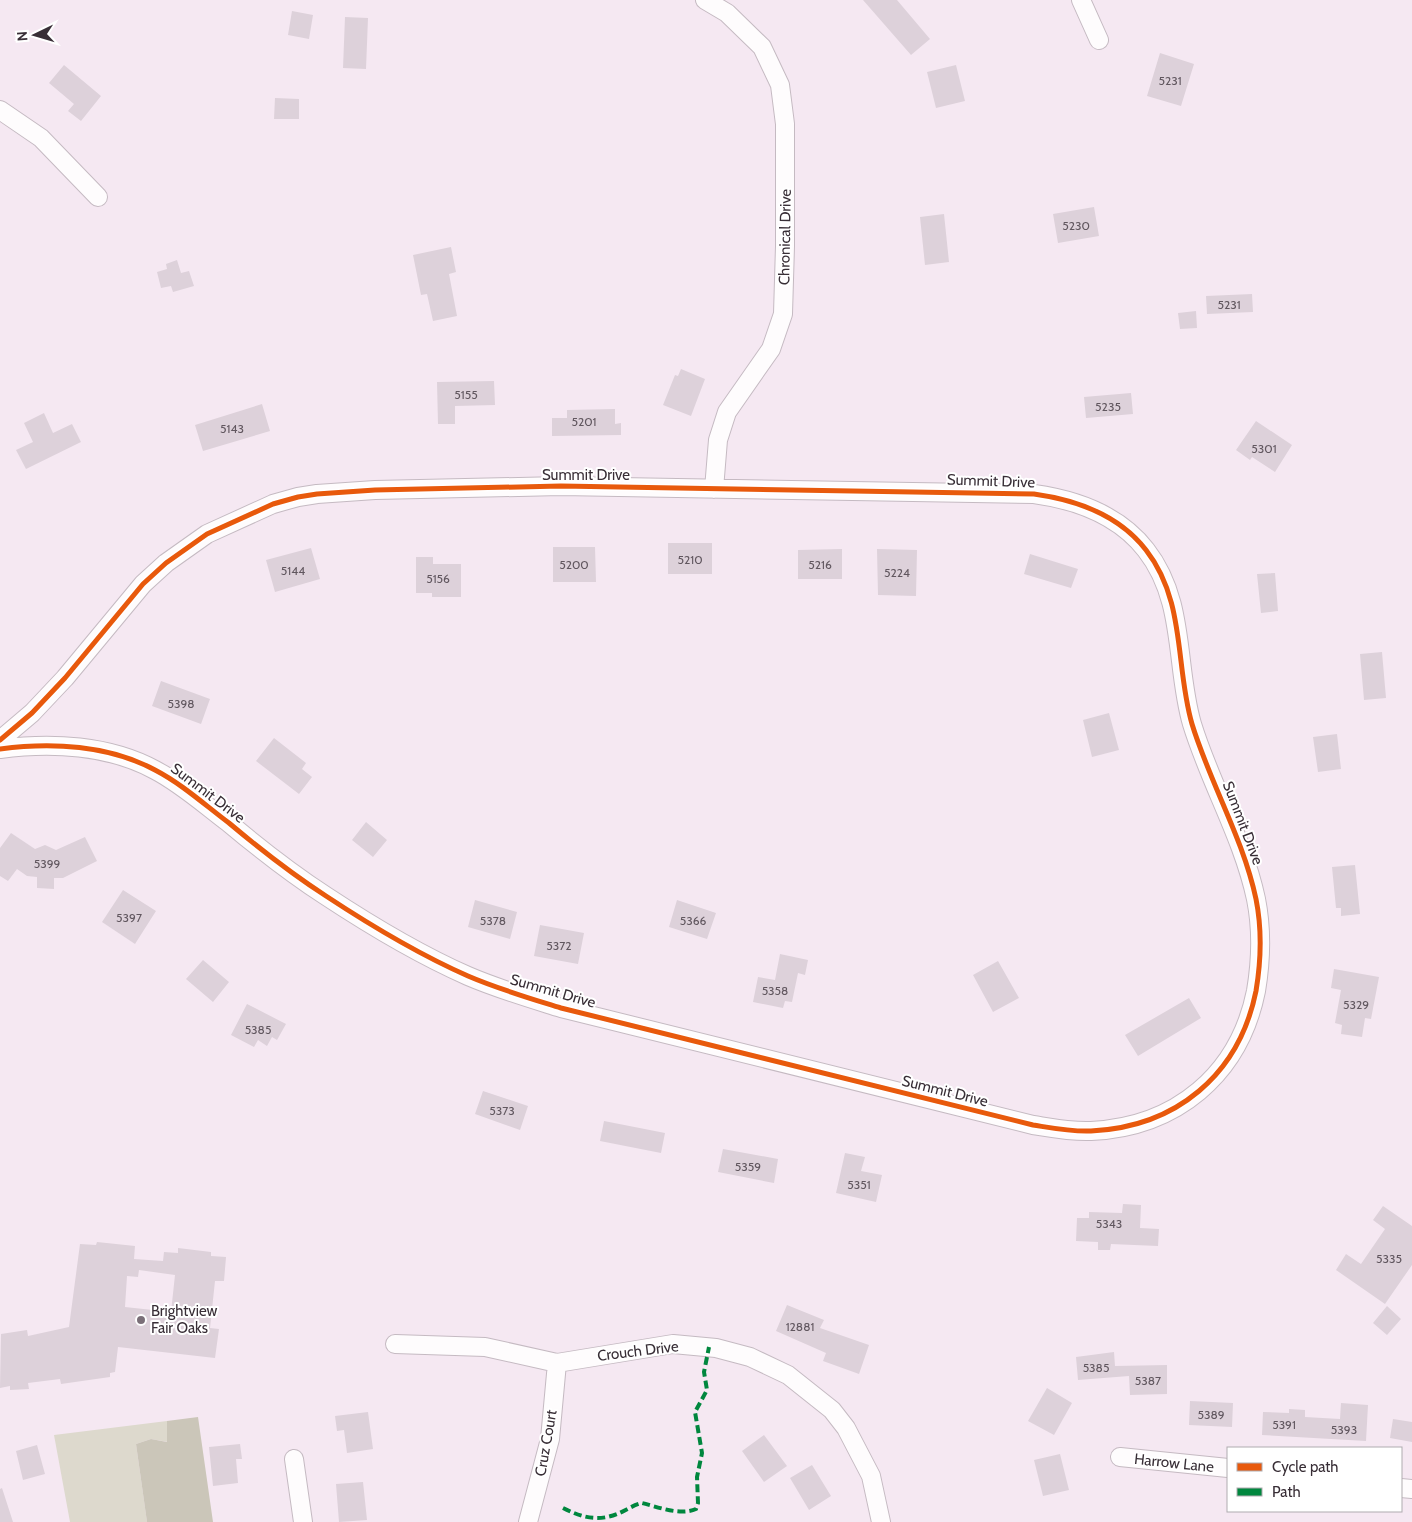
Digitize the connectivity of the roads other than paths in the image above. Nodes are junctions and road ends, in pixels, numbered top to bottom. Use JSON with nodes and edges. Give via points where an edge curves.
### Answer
{"nodes":[{"id":1,"x":705,"y":0,"type":"edge"},
{"id":2,"x":1081,"y":0,"type":"edge"},
{"id":3,"x":1099,"y":40,"type":"dead end"},
{"id":4,"x":0,"y":110,"type":"edge"},
{"id":5,"x":98,"y":197,"type":"dead end"},
{"id":6,"x":714,"y":489,"type":"junction"},
{"id":7,"x":0,"y":740,"type":"edge"},
{"id":8,"x":0,"y":749,"type":"edge"},
{"id":9,"x":395,"y":1344,"type":"dead end"},
{"id":10,"x":556,"y":1363,"type":"junction"},
{"id":11,"x":1120,"y":1458,"type":"dead end"},
{"id":12,"x":294,"y":1460,"type":"dead end"},
{"id":13,"x":1227,"y":1468,"type":"edge"},
{"id":14,"x":303,"y":1522,"type":"edge"},
{"id":15,"x":528,"y":1522,"type":"edge"},
{"id":16,"x":881,"y":1522,"type":"edge"}],
"edges":[{"from":1,"to":6,"type":"street","name":"Chronical Drive","via":[[733,18],[762,47],[780,85],[785,124],[783,314],[771,349],[727,412],[718,440]]},
{"from":2,"to":3,"type":"street"},
{"from":4,"to":5,"type":"street","via":[[41,138]]},
{"from":6,"to":7,"type":"street","name":"Summit Drive","via":[[561,486],[375,490],[318,494],[273,504],[207,534],[166,563],[143,584],[65,678],[32,713]]},
{"from":6,"to":8,"type":"street","name":"Summit Drive","via":[[1050,496],[1100,512],[1145,549],[1165,580],[1173,606],[1191,722],[1248,869],[1260,927],[1258,978],[1247,1024],[1226,1064],[1197,1093],[1160,1114],[1130,1125],[1089,1131],[1050,1128],[561,1008],[467,975],[385,932],[283,867],[200,800],[154,769],[89,749],[28,746]]},
{"from":9,"to":10,"type":"street","name":"Crouch Drive","via":[[485,1347]]},
{"from":10,"to":15,"type":"street","name":"Cruz Court","via":[[550,1439]]},
{"from":10,"to":16,"type":"street","name":"Crouch Drive","via":[[674,1344],[716,1348],[750,1357],[788,1375],[818,1397],[846,1428],[871,1476]]},
{"from":11,"to":13,"type":"street","name":"Harrow Lane"},
{"from":12,"to":14,"type":"street"}]}
